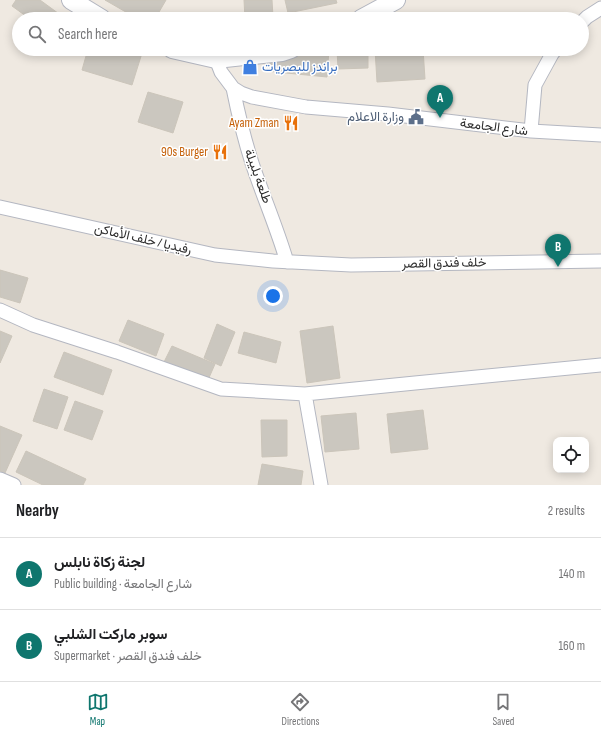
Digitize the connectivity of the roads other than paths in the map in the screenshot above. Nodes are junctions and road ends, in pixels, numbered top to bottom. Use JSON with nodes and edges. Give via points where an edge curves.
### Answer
{"nodes":[{"id":1,"x":71,"y":0,"type":"edge"},
{"id":2,"x":396,"y":0,"type":"edge"},
{"id":3,"x":601,"y":8,"type":"edge"},
{"id":4,"x":91,"y":12,"type":"edge"},
{"id":5,"x":374,"y":12,"type":"edge"},
{"id":6,"x":589,"y":16,"type":"edge"},
{"id":7,"x":200,"y":56,"type":"edge"},
{"id":8,"x":249,"y":56,"type":"edge"},
{"id":9,"x":551,"y":56,"type":"edge"},
{"id":10,"x":216,"y":60,"type":"junction"},
{"id":11,"x":233,"y":88,"type":"junction"},
{"id":12,"x":531,"y":131,"type":"junction"},
{"id":13,"x":601,"y":135,"type":"edge"},
{"id":14,"x":0,"y":207,"type":"edge"},
{"id":15,"x":601,"y":261,"type":"edge"},
{"id":16,"x":287,"y":262,"type":"junction"},
{"id":17,"x":0,"y":310,"type":"edge"},
{"id":18,"x":601,"y":366,"type":"edge"},
{"id":19,"x":306,"y":394,"type":"junction"},
{"id":20,"x":0,"y":479,"type":"edge"},
{"id":21,"x":14,"y":485,"type":"edge"},
{"id":22,"x":321,"y":485,"type":"edge"}],
"edges":[{"from":1,"to":4,"type":"main road"},
{"from":2,"to":5,"type":"main road"},
{"from":3,"to":6,"type":"street"},
{"from":7,"to":10,"type":"main road"},
{"from":8,"to":10,"type":"main road"},
{"from":9,"to":12,"type":"street","via":[[535,86]]},
{"from":10,"to":11,"type":"street","name":"شارع الجامعة"},
{"from":11,"to":12,"type":"street","name":"شارع الجامعة","via":[[252,97],[306,107]]},
{"from":11,"to":16,"type":"street","name":"طلعة بليبلة","via":[[252,164]]},
{"from":12,"to":13,"type":"street","name":"شارع الجامعة"},
{"from":14,"to":16,"type":"street","name":"رفيديا / خلف الأماكن","via":[[215,255]]},
{"from":15,"to":16,"type":"street","name":"خلف فندق القصر","via":[[351,265]]},
{"from":17,"to":19,"type":"street","via":[[33,325],[221,389]]},
{"from":18,"to":19,"type":"street"},
{"from":19,"to":22,"type":"street"},
{"from":20,"to":21,"type":"street"}]}
